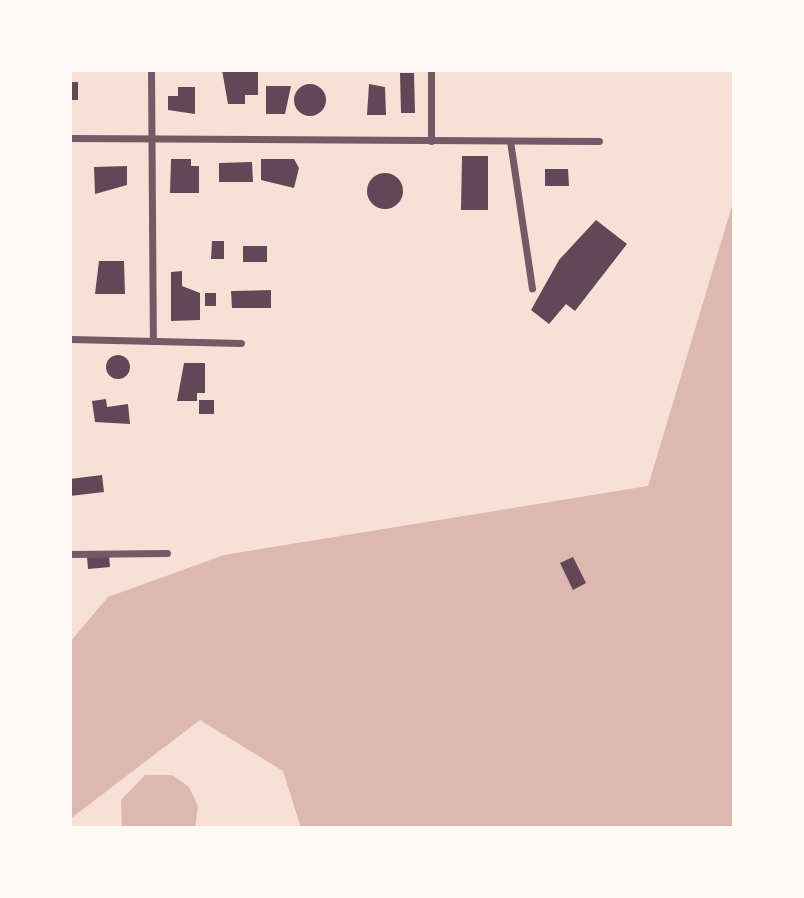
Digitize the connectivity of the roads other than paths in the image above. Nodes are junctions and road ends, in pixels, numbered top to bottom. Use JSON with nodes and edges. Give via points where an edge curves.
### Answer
{"nodes":[{"id":1,"x":151,"y":70,"type":"edge"},
{"id":2,"x":431,"y":70,"type":"edge"},
{"id":3,"x":70,"y":138,"type":"edge"},
{"id":4,"x":152,"y":139,"type":"junction"},
{"id":5,"x":431,"y":141,"type":"junction"},
{"id":6,"x":510,"y":141,"type":"junction"},
{"id":7,"x":598,"y":141,"type":"dead end"},
{"id":8,"x":532,"y":288,"type":"dead end"},
{"id":9,"x":70,"y":339,"type":"edge"},
{"id":10,"x":153,"y":341,"type":"junction"},
{"id":11,"x":241,"y":343,"type":"dead end"},
{"id":12,"x":167,"y":553,"type":"dead end"},
{"id":13,"x":70,"y":554,"type":"edge"}],
"edges":[{"from":1,"to":4,"type":"street"},
{"from":2,"to":5,"type":"street"},
{"from":3,"to":4,"type":"street"},
{"from":4,"to":5,"type":"street"},
{"from":4,"to":10,"type":"street"},
{"from":5,"to":6,"type":"street"},
{"from":6,"to":7,"type":"street"},
{"from":6,"to":8,"type":"street"},
{"from":9,"to":10,"type":"street"},
{"from":10,"to":11,"type":"street"},
{"from":12,"to":13,"type":"street"}]}
